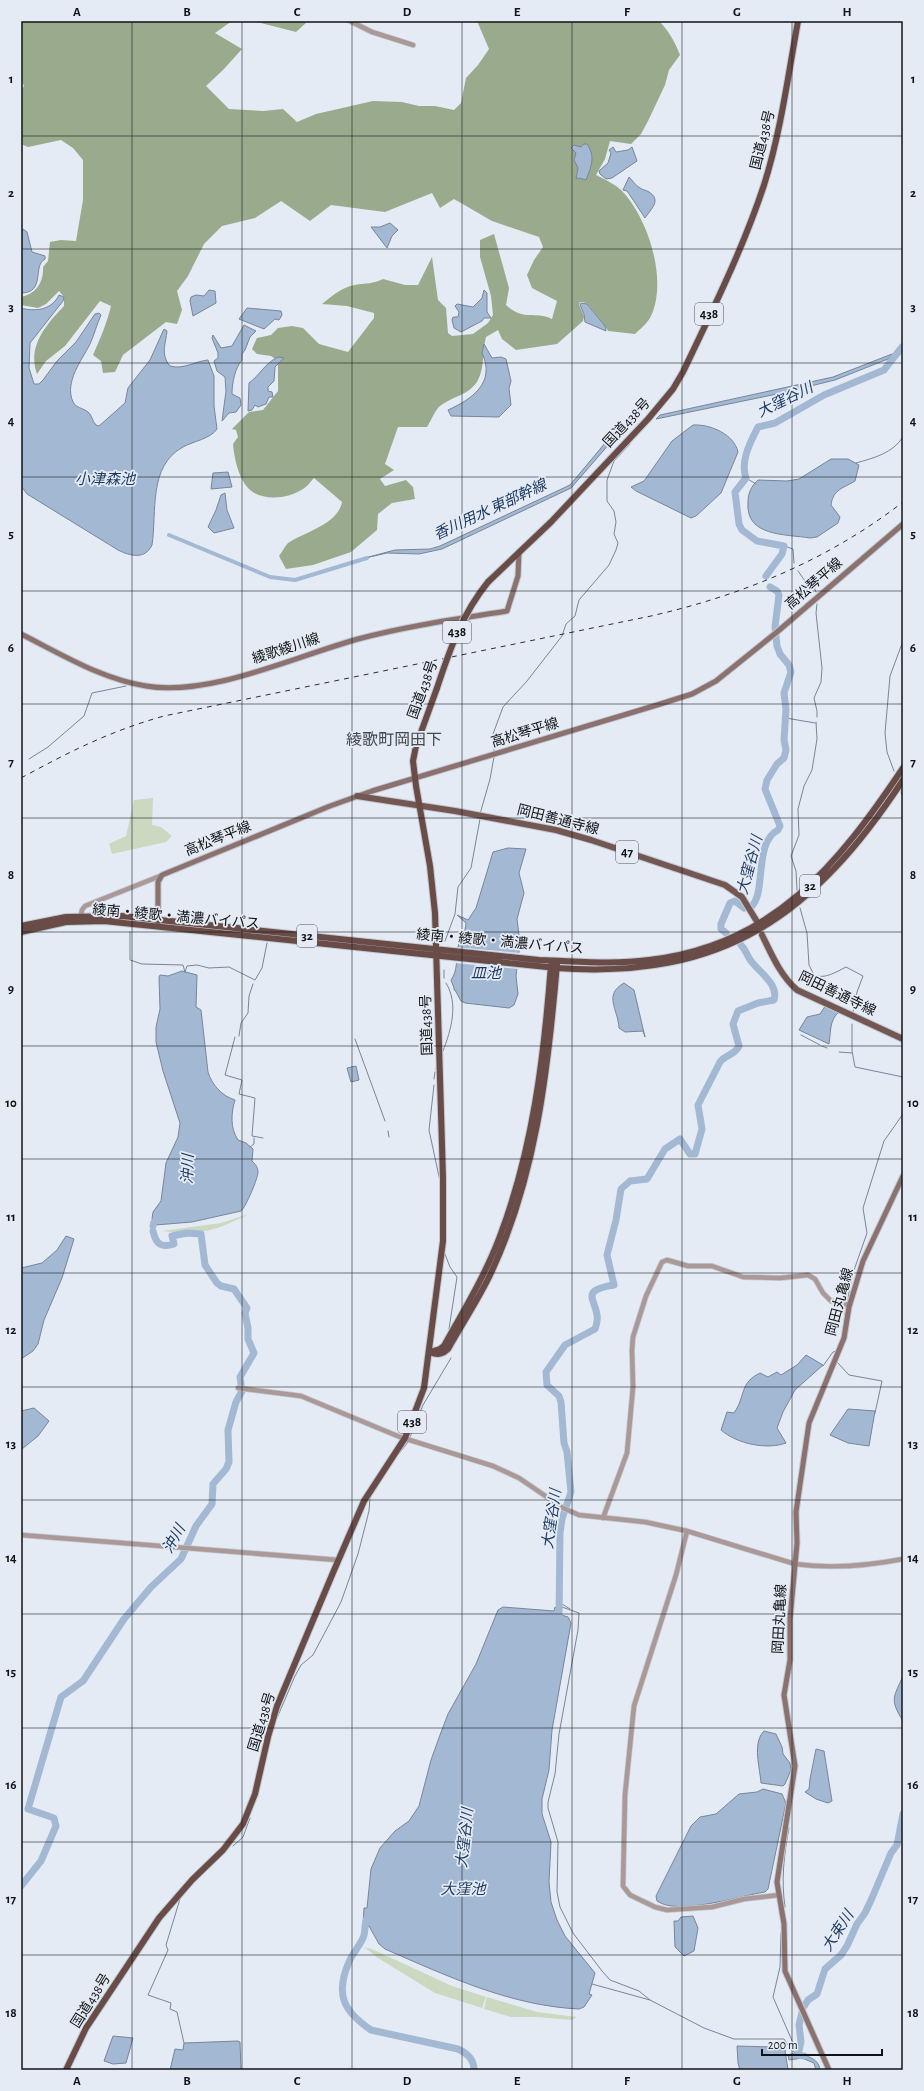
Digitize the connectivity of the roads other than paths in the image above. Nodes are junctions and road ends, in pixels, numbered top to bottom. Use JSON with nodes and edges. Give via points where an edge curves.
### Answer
{"nodes":[{"id":1,"x":350,"y":21,"type":"edge"},
{"id":2,"x":798,"y":21,"type":"edge"},
{"id":3,"x":413,"y":45,"type":"dead end"},
{"id":4,"x":903,"y":524,"type":"edge"},
{"id":5,"x":519,"y":552,"type":"junction"},
{"id":6,"x":503,"y":567,"type":"junction"},
{"id":7,"x":518,"y":573,"type":"junction"},
{"id":8,"x":21,"y":634,"type":"edge"},
{"id":9,"x":903,"y":768,"type":"edge"},
{"id":10,"x":415,"y":779,"type":"junction"},
{"id":11,"x":903,"y":780,"type":"edge"},
{"id":12,"x":357,"y":796,"type":"junction"},
{"id":13,"x":420,"y":805,"type":"junction"},
{"id":14,"x":160,"y":876,"type":"junction"},
{"id":15,"x":81,"y":916,"type":"junction"},
{"id":16,"x":158,"y":919,"type":"junction"},
{"id":17,"x":756,"y":920,"type":"dead end"},
{"id":18,"x":21,"y":926,"type":"edge"},
{"id":19,"x":158,"y":926,"type":"junction"},
{"id":20,"x":21,"y":932,"type":"edge"},
{"id":21,"x":762,"y":935,"type":"dead end"},
{"id":22,"x":436,"y":952,"type":"junction"},
{"id":23,"x":554,"y":964,"type":"junction"},
{"id":24,"x":903,"y":1039,"type":"edge"},
{"id":25,"x":903,"y":1176,"type":"edge"},
{"id":26,"x":848,"y":1305,"type":"junction"},
{"id":27,"x":430,"y":1352,"type":"junction"},
{"id":28,"x":241,"y":1388,"type":"dead end"},
{"id":29,"x":408,"y":1439,"type":"junction"},
{"id":30,"x":603,"y":1518,"type":"junction"},
{"id":31,"x":686,"y":1532,"type":"junction"},
{"id":32,"x":21,"y":1535,"type":"edge"},
{"id":33,"x":903,"y":1559,"type":"edge"},
{"id":34,"x":338,"y":1560,"type":"junction"},
{"id":35,"x":795,"y":1564,"type":"junction"},
{"id":36,"x":779,"y":1895,"type":"junction"},
{"id":37,"x":66,"y":2070,"type":"edge"},
{"id":38,"x":829,"y":2070,"type":"edge"}],
"edges":[{"from":1,"to":3,"type":"street","via":[[372,32]]},
{"from":2,"to":5,"type":"highway","name":"国道438号","number":"438","via":[[782,112],[764,184],[745,234],[683,372],[673,389],[648,419]]},
{"from":4,"to":10,"type":"main road","name":"高松琴平線","via":[[775,634],[716,681],[692,694]]},
{"from":5,"to":6,"type":"highway","name":"国道438号","number":"438"},
{"from":5,"to":7,"type":"main road","name":"綾歌綾川線"},
{"from":6,"to":7,"type":"main road","via":[[513,565]]},
{"from":6,"to":10,"type":"highway","name":"国道438号","number":"438","bridge":true,"via":[[471,604],[460,625],[414,752]]},
{"from":7,"to":8,"type":"main road","name":"綾歌綾川線","via":[[507,611],[373,635],[198,686],[149,687],[122,681],[79,664]]},
{"from":9,"to":23,"type":"highway","name":"綾南・綾歌・満濃バイパス","number":"32","via":[[862,827],[831,865],[802,893],[760,923],[725,941],[663,958],[627,962]]},
{"from":10,"to":12,"type":"main road","name":"高松琴平線"},
{"from":10,"to":13,"type":"highway","name":"国道438号","number":"438"},
{"from":11,"to":23,"type":"highway","name":"綾南・綾歌・満濃バイパス","number":"32","via":[[867,831],[811,893],[782,915],[745,937],[699,955],[663,964],[607,970]]},
{"from":12,"to":13,"type":"main road","name":"岡田善通寺線","number":"47"},
{"from":12,"to":14,"type":"main road","name":"高松琴平線"},
{"from":13,"to":17,"type":"main road","name":"岡田善通寺線","number":"47","via":[[532,825],[584,838],[725,885],[742,897]]},
{"from":13,"to":22,"type":"highway","name":"国道438号","number":"438","via":[[432,881]]},
{"from":14,"to":15,"type":"street","via":[[85,906]]},
{"from":14,"to":16,"type":"main road"},
{"from":15,"to":16,"type":"highway","name":"綾南・綾歌・満濃バイパス","number":"32"},
{"from":15,"to":18,"type":"highway","name":"綾南・綾歌・満濃バイパス","number":"32","via":[[53,918]]},
{"from":16,"to":19,"type":"main road"},
{"from":16,"to":22,"type":"highway","name":"綾南・綾歌・満濃バイパス","number":"32"},
{"from":19,"to":20,"type":"highway","name":"綾南・綾歌・満濃バイパス","number":"32","via":[[83,921]]},
{"from":19,"to":22,"type":"highway","name":"綾南・綾歌・満濃バイパス","number":"32"},
{"from":21,"to":24,"type":"main road","name":"岡田善通寺線","via":[[780,971],[787,982],[797,990]]},
{"from":22,"to":23,"type":"highway","name":"綾南・綾歌・満濃バイパス","number":"32"},
{"from":22,"to":27,"type":"highway","name":"国道438号","number":"438","via":[[444,1224]]},
{"from":23,"to":27,"type":"highway","via":[[538,1121],[528,1169],[514,1214],[490,1274],[448,1349],[444,1353]]},
{"from":25,"to":26,"type":"main road","name":"岡田丸亀線","via":[[866,1252]]},
{"from":26,"to":30,"type":"street","via":[[828,1300],[815,1279],[808,1275],[780,1278],[743,1276],[712,1266],[688,1266],[667,1260],[662,1262],[646,1296],[633,1337],[633,1387],[627,1453]]},
{"from":26,"to":35,"type":"main road","name":"岡田丸亀線","via":[[844,1338],[809,1423],[796,1512]]},
{"from":27,"to":29,"type":"highway","name":"国道438号","number":"438","via":[[421,1398]]},
{"from":28,"to":29,"type":"street","via":[[301,1396]]},
{"from":29,"to":30,"type":"street","via":[[506,1472],[565,1509],[584,1516]]},
{"from":29,"to":34,"type":"highway","name":"国道438号","number":"438","via":[[364,1501]]},
{"from":30,"to":31,"type":"street","via":[[645,1522]]},
{"from":31,"to":35,"type":"street"},
{"from":31,"to":36,"type":"street","via":[[676,1575],[634,1706],[625,1795],[623,1886],[630,1895],[667,1910],[712,1907],[744,1899]]},
{"from":32,"to":34,"type":"street"},
{"from":33,"to":35,"type":"street","via":[[848,1567]]},
{"from":34,"to":37,"type":"highway","name":"国道438号","number":"438","via":[[277,1706],[255,1794],[242,1824],[230,1842],[159,1918],[86,2028]]},
{"from":35,"to":36,"type":"main road","name":"岡田丸亀線","via":[[790,1619],[790,1660],[784,1695],[795,1766],[778,1873]]},
{"from":36,"to":38,"type":"main road","name":"岡田丸亀線","via":[[784,1924],[785,1970]]}]}
